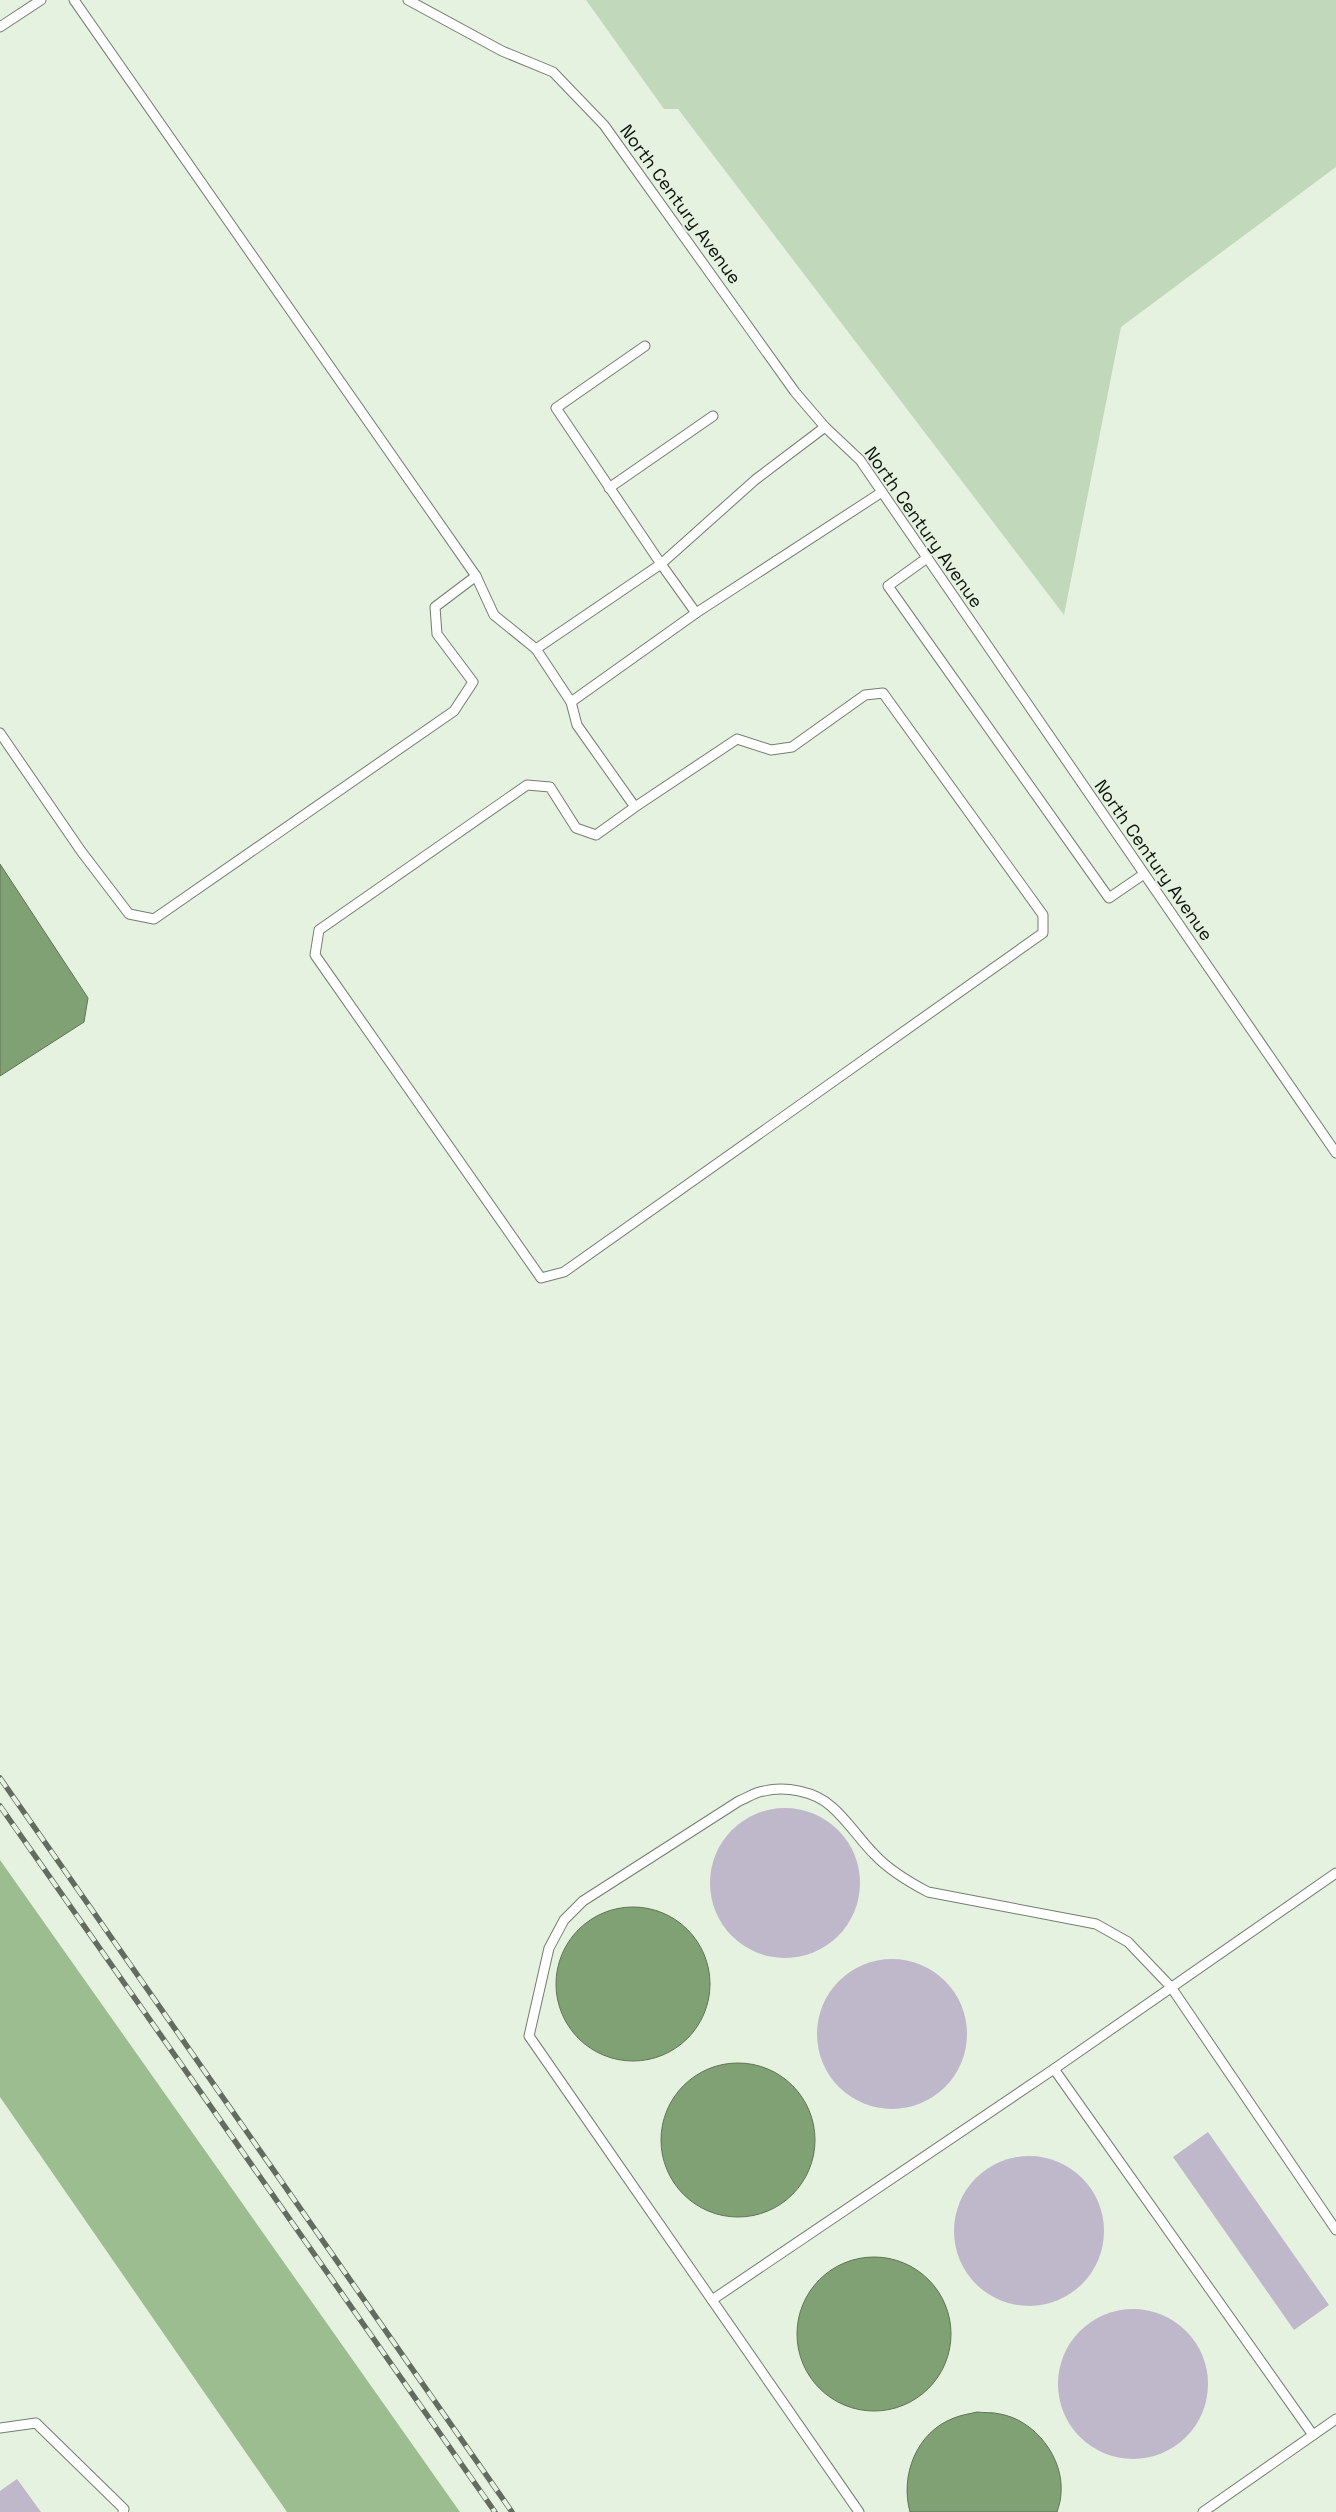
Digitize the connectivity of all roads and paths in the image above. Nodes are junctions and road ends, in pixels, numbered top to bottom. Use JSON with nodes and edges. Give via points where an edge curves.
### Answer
{"nodes":[{"id":1,"x":40,"y":0,"type":"edge"},
{"id":2,"x":74,"y":0,"type":"edge"},
{"id":3,"x":408,"y":0,"type":"edge"},
{"id":4,"x":0,"y":27,"type":"edge"},
{"id":5,"x":645,"y":346,"type":"dead end"},
{"id":6,"x":713,"y":416,"type":"dead end"},
{"id":7,"x":825,"y":427,"type":"junction"},
{"id":8,"x":609,"y":488,"type":"junction"},
{"id":9,"x":882,"y":492,"type":"junction"},
{"id":10,"x":927,"y":558,"type":"junction"},
{"id":11,"x":661,"y":564,"type":"junction"},
{"id":12,"x":476,"y":576,"type":"junction"},
{"id":13,"x":696,"y":613,"type":"junction"},
{"id":14,"x":536,"y":649,"type":"junction"},
{"id":15,"x":571,"y":702,"type":"junction"},
{"id":16,"x":0,"y":733,"type":"edge"},
{"id":17,"x":635,"y":807,"type":"junction"},
{"id":18,"x":1144,"y":874,"type":"junction"},
{"id":19,"x":1336,"y":1153,"type":"edge"},
{"id":20,"x":1336,"y":1873,"type":"edge"},
{"id":21,"x":1171,"y":1987,"type":"junction"},
{"id":22,"x":1054,"y":2068,"type":"junction"},
{"id":23,"x":1336,"y":2230,"type":"edge"},
{"id":24,"x":712,"y":2300,"type":"junction"},
{"id":25,"x":1336,"y":2420,"type":"edge"},
{"id":26,"x":0,"y":2428,"type":"edge"},
{"id":27,"x":1313,"y":2435,"type":"junction"},
{"id":28,"x":124,"y":2512,"type":"edge"},
{"id":29,"x":859,"y":2512,"type":"edge"},
{"id":30,"x":1203,"y":2512,"type":"edge"}],
"edges":[{"from":1,"to":4,"type":"lane"},
{"from":2,"to":12,"type":"lane"},
{"from":3,"to":7,"type":"lane","name":"North Century Avenue","via":[[502,51],[553,72],[604,125],[796,392]]},
{"from":5,"to":8,"type":"lane","via":[[556,408]]},
{"from":6,"to":8,"type":"lane"},
{"from":7,"to":9,"type":"lane","name":"North Century Avenue","via":[[860,460]]},
{"from":7,"to":11,"type":"lane","via":[[755,480]]},
{"from":8,"to":11,"type":"lane"},
{"from":9,"to":10,"type":"lane","name":"North Century Avenue"},
{"from":9,"to":13,"type":"lane"},
{"from":10,"to":18,"type":"lane","name":"North Century Avenue"},
{"from":10,"to":18,"type":"lane","via":[[888,586],[1109,898]]},
{"from":11,"to":13,"type":"lane"},
{"from":11,"to":14,"type":"lane"},
{"from":12,"to":14,"type":"lane","via":[[494,615]]},
{"from":12,"to":16,"type":"lane","via":[[435,607],[437,634],[473,682],[454,711],[154,919],[129,914],[81,851]]},
{"from":13,"to":15,"type":"lane"},
{"from":14,"to":15,"type":"lane"},
{"from":15,"to":17,"type":"lane","via":[[577,725]]},
{"from":17,"to":17,"type":"lane","via":[[596,835],[576,828],[550,787],[528,786],[318,930],[315,955],[541,1278],[564,1272],[1043,933],[1043,915],[883,693],[865,695],[792,748],[771,750],[737,739]]},
{"from":18,"to":19,"type":"lane","name":"North Century Avenue"},
{"from":20,"to":21,"type":"lane"},
{"from":21,"to":22,"type":"lane"},
{"from":21,"to":23,"type":"lane"},
{"from":21,"to":24,"type":"lane","via":[[1128,1942],[1096,1924],[928,1892],[907,1881],[876,1857],[820,1798],[777,1788],[739,1801],[582,1901],[564,1920],[549,1948],[529,2036]]},
{"from":22,"to":24,"type":"lane"},
{"from":22,"to":27,"type":"lane"},
{"from":24,"to":29,"type":"lane"},
{"from":25,"to":27,"type":"lane"},
{"from":26,"to":28,"type":"lane","via":[[36,2423]]},
{"from":27,"to":30,"type":"lane"}]}
